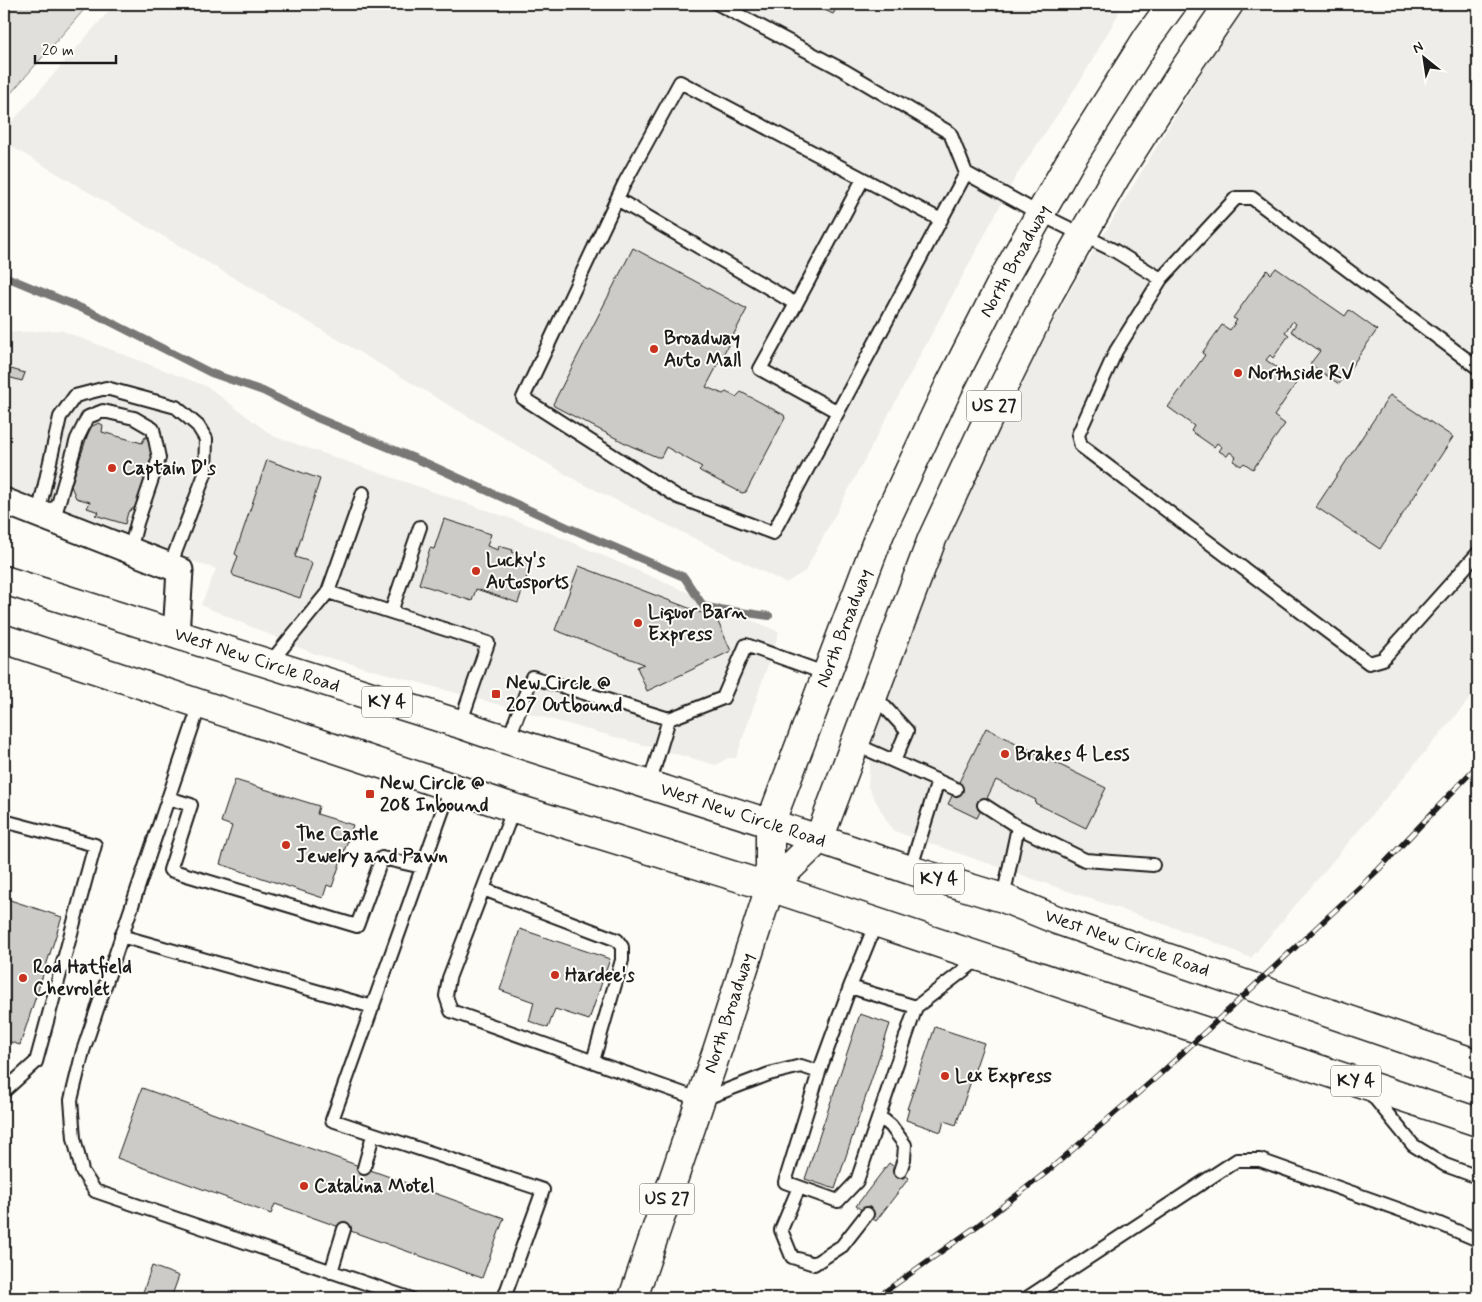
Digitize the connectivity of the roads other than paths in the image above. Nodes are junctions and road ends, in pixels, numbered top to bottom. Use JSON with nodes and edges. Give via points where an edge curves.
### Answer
{"nodes":[{"id":1,"x":718,"y":4,"type":"edge"},
{"id":2,"x":1172,"y":4,"type":"edge"},
{"id":3,"x":1229,"y":4,"type":"edge"},
{"id":4,"x":966,"y":173,"type":"junction"},
{"id":5,"x":863,"y":179,"type":"junction"},
{"id":6,"x":617,"y":199,"type":"junction"},
{"id":7,"x":1040,"y":214,"type":"junction"},
{"id":8,"x":941,"y":220,"type":"junction"},
{"id":9,"x":1083,"y":235,"type":"junction"},
{"id":10,"x":1161,"y":279,"type":"junction"},
{"id":11,"x":796,"y":304,"type":"junction"},
{"id":12,"x":1478,"y":368,"type":"edge"},
{"id":13,"x":838,"y":412,"type":"junction"},
{"id":14,"x":363,"y":493,"type":"dead end"},
{"id":15,"x":4,"y":501,"type":"edge"},
{"id":16,"x":39,"y":512,"type":"junction"},
{"id":17,"x":420,"y":527,"type":"dead end"},
{"id":18,"x":130,"y":551,"type":"junction"},
{"id":19,"x":1478,"y":553,"type":"edge"},
{"id":20,"x":170,"y":566,"type":"junction"},
{"id":21,"x":4,"y":580,"type":"edge"},
{"id":22,"x":328,"y":592,"type":"junction"},
{"id":23,"x":391,"y":612,"type":"junction"},
{"id":24,"x":176,"y":634,"type":"junction"},
{"id":25,"x":4,"y":639,"type":"edge"},
{"id":26,"x":269,"y":664,"type":"junction"},
{"id":27,"x":827,"y":674,"type":"junction"},
{"id":28,"x":873,"y":694,"type":"junction"},
{"id":29,"x":200,"y":704,"type":"junction"},
{"id":30,"x":669,"y":719,"type":"junction"},
{"id":31,"x":460,"y":724,"type":"junction"},
{"id":32,"x":508,"y":740,"type":"junction"},
{"id":33,"x":855,"y":744,"type":"junction"},
{"id":34,"x":894,"y":761,"type":"junction"},
{"id":35,"x":938,"y":781,"type":"junction"},
{"id":36,"x":649,"y":785,"type":"junction"},
{"id":37,"x":451,"y":787,"type":"junction"},
{"id":38,"x":956,"y":789,"type":"dead end"},
{"id":39,"x":168,"y":798,"type":"junction"},
{"id":40,"x":984,"y":805,"type":"dead end"},
{"id":41,"x":514,"y":808,"type":"junction"},
{"id":42,"x":4,"y":821,"type":"edge"},
{"id":43,"x":770,"y":824,"type":"junction"},
{"id":44,"x":1018,"y":827,"type":"junction"},
{"id":45,"x":819,"y":839,"type":"junction"},
{"id":46,"x":1153,"y":865,"type":"dead end"},
{"id":47,"x":422,"y":867,"type":"junction"},
{"id":48,"x":910,"y":870,"type":"junction"},
{"id":49,"x":770,"y":887,"type":"junction"},
{"id":50,"x":483,"y":889,"type":"junction"},
{"id":51,"x":1003,"y":898,"type":"junction"},
{"id":52,"x":876,"y":923,"type":"junction"},
{"id":53,"x":122,"y":936,"type":"junction"},
{"id":54,"x":981,"y":957,"type":"junction"},
{"id":55,"x":850,"y":987,"type":"junction"},
{"id":56,"x":372,"y":1006,"type":"junction"},
{"id":57,"x":916,"y":1007,"type":"junction"},
{"id":58,"x":593,"y":1061,"type":"junction"},
{"id":59,"x":1478,"y":1064,"type":"edge"},
{"id":60,"x":818,"y":1072,"type":"junction"},
{"id":61,"x":1364,"y":1084,"type":"junction"},
{"id":62,"x":4,"y":1092,"type":"edge"},
{"id":63,"x":701,"y":1100,"type":"junction"},
{"id":64,"x":879,"y":1116,"type":"junction"},
{"id":65,"x":1478,"y":1122,"type":"edge"},
{"id":66,"x":373,"y":1135,"type":"junction"},
{"id":67,"x":364,"y":1168,"type":"dead end"},
{"id":68,"x":900,"y":1171,"type":"dead end"},
{"id":69,"x":1478,"y":1178,"type":"edge"},
{"id":70,"x":799,"y":1187,"type":"junction"},
{"id":71,"x":867,"y":1214,"type":"dead end"},
{"id":72,"x":344,"y":1229,"type":"dead end"},
{"id":73,"x":1478,"y":1240,"type":"edge"},
{"id":74,"x":331,"y":1272,"type":"junction"},
{"id":75,"x":409,"y":1298,"type":"edge"},
{"id":76,"x":504,"y":1298,"type":"edge"},
{"id":77,"x":633,"y":1298,"type":"edge"},
{"id":78,"x":1027,"y":1298,"type":"edge"}],
"edges":[{"from":1,"to":4,"type":"lane","via":[[843,70],[950,133]]},
{"from":2,"to":7,"type":"main road","name":"North Broadway","number":"US 27","via":[[1068,164]]},
{"from":3,"to":9,"type":"main road","number":"US 27","via":[[1114,178]]},
{"from":4,"to":7,"type":"lane"},
{"from":4,"to":8,"type":"lane"},
{"from":5,"to":6,"type":"lane","via":[[680,82]]},
{"from":5,"to":8,"type":"lane"},
{"from":5,"to":11,"type":"lane"},
{"from":6,"to":11,"type":"lane"},
{"from":6,"to":13,"type":"lane","via":[[522,398],[678,497],[773,533]]},
{"from":7,"to":9,"type":"lane"},
{"from":7,"to":27,"type":"main road","name":"North Broadway","number":"US 27","via":[[953,377],[884,524]]},
{"from":8,"to":13,"type":"lane"},
{"from":9,"to":10,"type":"lane"},
{"from":9,"to":28,"type":"main road","number":"US 27","via":[[1050,292],[932,539]]},
{"from":10,"to":12,"type":"lane","via":[[1236,198],[1252,198]]},
{"from":10,"to":19,"type":"lane","via":[[1116,351],[1078,435],[1081,446],[1369,664],[1383,660]]},
{"from":11,"to":13,"type":"lane","via":[[760,368]]},
{"from":14,"to":22,"type":"lane"},
{"from":15,"to":16,"type":"street"},
{"from":16,"to":18,"type":"street"},
{"from":16,"to":18,"type":"lane","via":[[57,508],[78,439],[88,418],[103,411],[134,418],[153,429],[159,458]]},
{"from":16,"to":20,"type":"lane","via":[[60,417],[75,396],[106,388],[176,407],[198,426],[206,439],[205,474]]},
{"from":17,"to":23,"type":"lane"},
{"from":18,"to":20,"type":"street"},
{"from":20,"to":24,"type":"street","via":[[180,570]]},
{"from":21,"to":24,"type":"main road","name":"West New Circle Road","number":"KY 4"},
{"from":22,"to":23,"type":"lane"},
{"from":22,"to":26,"type":"lane"},
{"from":23,"to":31,"type":"lane","via":[[488,643]]},
{"from":24,"to":26,"type":"main road","name":"West New Circle Road","number":"KY 4"},
{"from":25,"to":29,"type":"main road","number":"KY 4"},
{"from":26,"to":31,"type":"main road","name":"West New Circle Road","number":"KY 4"},
{"from":27,"to":30,"type":"lane","via":[[746,645],[723,698]]},
{"from":27,"to":43,"type":"main road","name":"North Broadway","number":"US 27"},
{"from":28,"to":33,"type":"main road","number":"US 27"},
{"from":28,"to":34,"type":"lane","via":[[906,731]]},
{"from":29,"to":37,"type":"main road","number":"KY 4"},
{"from":29,"to":39,"type":"lane"},
{"from":30,"to":32,"type":"lane","via":[[532,677]]},
{"from":30,"to":36,"type":"lane"},
{"from":31,"to":32,"type":"main road","name":"West New Circle Road","number":"KY 4"},
{"from":32,"to":36,"type":"main road","name":"West New Circle Road","number":"KY 4"},
{"from":33,"to":34,"type":"lane"},
{"from":33,"to":45,"type":"main road","number":"US 27"},
{"from":34,"to":35,"type":"lane"},
{"from":35,"to":38,"type":"lane"},
{"from":35,"to":48,"type":"lane"},
{"from":36,"to":43,"type":"main road","name":"West New Circle Road","number":"KY 4"},
{"from":37,"to":41,"type":"main road","number":"KY 4"},
{"from":37,"to":47,"type":"lane"},
{"from":39,"to":47,"type":"lane","via":[[191,805],[170,870],[357,926],[382,858]]},
{"from":39,"to":53,"type":"lane"},
{"from":40,"to":44,"type":"lane"},
{"from":41,"to":49,"type":"main road","number":"KY 4"},
{"from":41,"to":50,"type":"lane"},
{"from":42,"to":62,"type":"lane","via":[[95,844],[36,1062]]},
{"from":43,"to":45,"type":"main road","name":"West New Circle Road","number":"KY 4"},
{"from":43,"to":49,"type":"main road","name":"North Broadway","number":"US 27"},
{"from":44,"to":46,"type":"lane","via":[[1085,860]]},
{"from":44,"to":51,"type":"lane"},
{"from":45,"to":48,"type":"main road","name":"West New Circle Road","number":"KY 4"},
{"from":45,"to":49,"type":"main road","number":"US 27"},
{"from":47,"to":56,"type":"lane"},
{"from":48,"to":51,"type":"main road","name":"West New Circle Road","number":"KY 4"},
{"from":49,"to":52,"type":"main road","number":"KY 4"},
{"from":49,"to":63,"type":"main road","name":"North Broadway","number":"US 27"},
{"from":50,"to":58,"type":"lane","via":[[617,940],[622,947],[622,960]]},
{"from":50,"to":58,"type":"lane","via":[[450,978],[446,996],[451,1011]]},
{"from":51,"to":59,"type":"main road","name":"West New Circle Road","number":"KY 4","via":[[1058,920]]},
{"from":52,"to":54,"type":"main road","number":"KY 4"},
{"from":52,"to":55,"type":"lane"},
{"from":53,"to":56,"type":"lane"},
{"from":53,"to":74,"type":"lane","via":[[83,1051],[71,1100],[74,1138],[82,1171],[95,1191]]},
{"from":54,"to":57,"type":"lane"},
{"from":54,"to":61,"type":"main road","number":"KY 4"},
{"from":55,"to":57,"type":"lane"},
{"from":55,"to":60,"type":"lane"},
{"from":56,"to":66,"type":"lane","via":[[332,1120]]},
{"from":57,"to":64,"type":"lane"},
{"from":58,"to":63,"type":"lane"},
{"from":60,"to":63,"type":"lane","via":[[801,1066],[769,1074]]},
{"from":60,"to":70,"type":"lane","via":[[785,1182]]},
{"from":61,"to":65,"type":"main road","number":"KY 4"},
{"from":61,"to":69,"type":"lane","via":[[1412,1145],[1445,1165]]},
{"from":63,"to":77,"type":"main road","name":"North Broadway","number":"US 27"},
{"from":64,"to":68,"type":"lane","via":[[892,1126],[905,1145]]},
{"from":64,"to":70,"type":"lane","via":[[857,1181],[838,1201]]},
{"from":66,"to":67,"type":"lane"},
{"from":66,"to":76,"type":"lane","via":[[544,1190]]},
{"from":70,"to":71,"type":"lane","via":[[781,1230],[792,1257],[814,1264],[842,1246]]},
{"from":72,"to":74,"type":"lane"},
{"from":73,"to":78,"type":"lane","via":[[1260,1160],[1237,1160]]},
{"from":74,"to":75,"type":"lane"}]}
